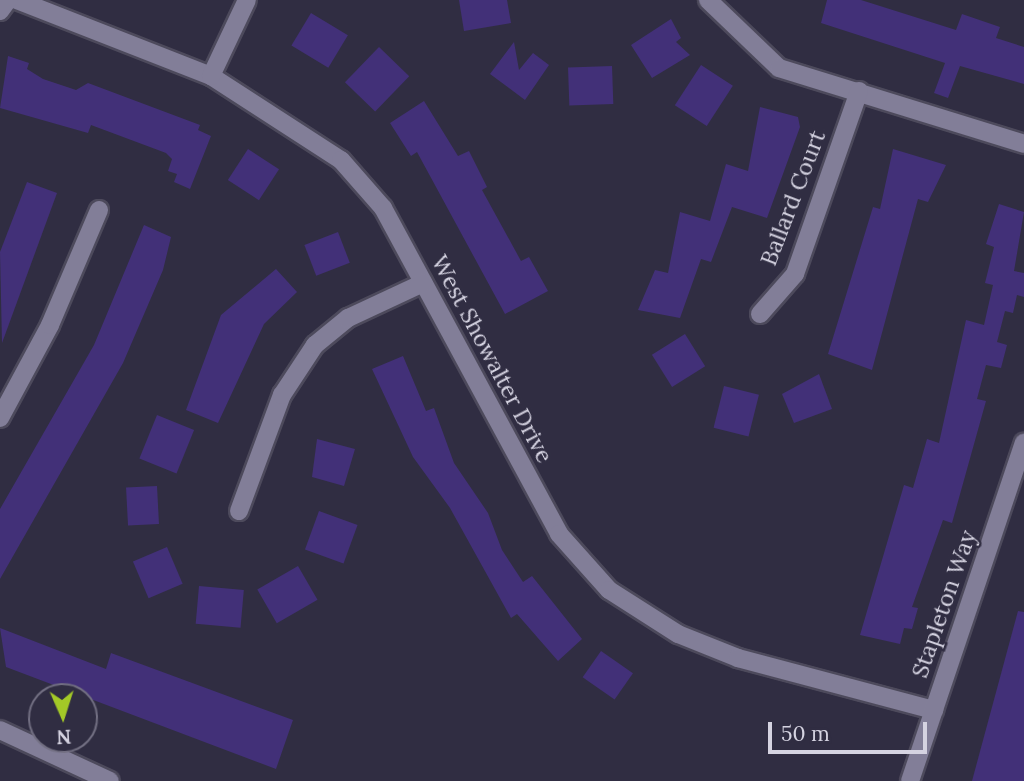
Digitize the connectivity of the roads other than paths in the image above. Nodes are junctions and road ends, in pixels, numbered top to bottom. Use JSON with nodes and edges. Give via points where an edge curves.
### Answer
{"nodes":[{"id":1,"x":8,"y":0,"type":"edge"},
{"id":2,"x":17,"y":0,"type":"edge"},
{"id":3,"x":247,"y":0,"type":"edge"},
{"id":4,"x":708,"y":0,"type":"edge"},
{"id":5,"x":0,"y":11,"type":"edge"},
{"id":6,"x":211,"y":76,"type":"junction"},
{"id":7,"x":859,"y":91,"type":"junction"},
{"id":8,"x":1024,"y":144,"type":"edge"},
{"id":9,"x":99,"y":210,"type":"dead end"},
{"id":10,"x":423,"y":283,"type":"junction"},
{"id":11,"x":760,"y":314,"type":"dead end"},
{"id":12,"x":0,"y":418,"type":"edge"},
{"id":13,"x":1024,"y":443,"type":"edge"},
{"id":14,"x":239,"y":511,"type":"dead end"},
{"id":15,"x":934,"y":710,"type":"junction"},
{"id":16,"x":0,"y":730,"type":"edge"},
{"id":17,"x":110,"y":781,"type":"edge"},
{"id":18,"x":910,"y":781,"type":"edge"}],
"edges":[{"from":1,"to":5,"type":"street"},
{"from":2,"to":6,"type":"street","name":"West Showalter Drive"},
{"from":3,"to":6,"type":"street"},
{"from":4,"to":7,"type":"street","via":[[779,68]]},
{"from":6,"to":10,"type":"street","name":"West Showalter Drive","via":[[341,160],[383,208]]},
{"from":7,"to":8,"type":"street"},
{"from":7,"to":11,"type":"street","name":"Ballard Court","via":[[795,274]]},
{"from":9,"to":12,"type":"street","via":[[50,325]]},
{"from":10,"to":14,"type":"street","via":[[348,318],[315,345],[282,395]]},
{"from":10,"to":15,"type":"street","name":"West Showalter Drive","via":[[559,534],[608,590],[678,634],[738,658]]},
{"from":13,"to":15,"type":"street","name":"Stapleton Way"},
{"from":15,"to":18,"type":"street","name":"Stapleton Way"},
{"from":16,"to":17,"type":"street"}]}
